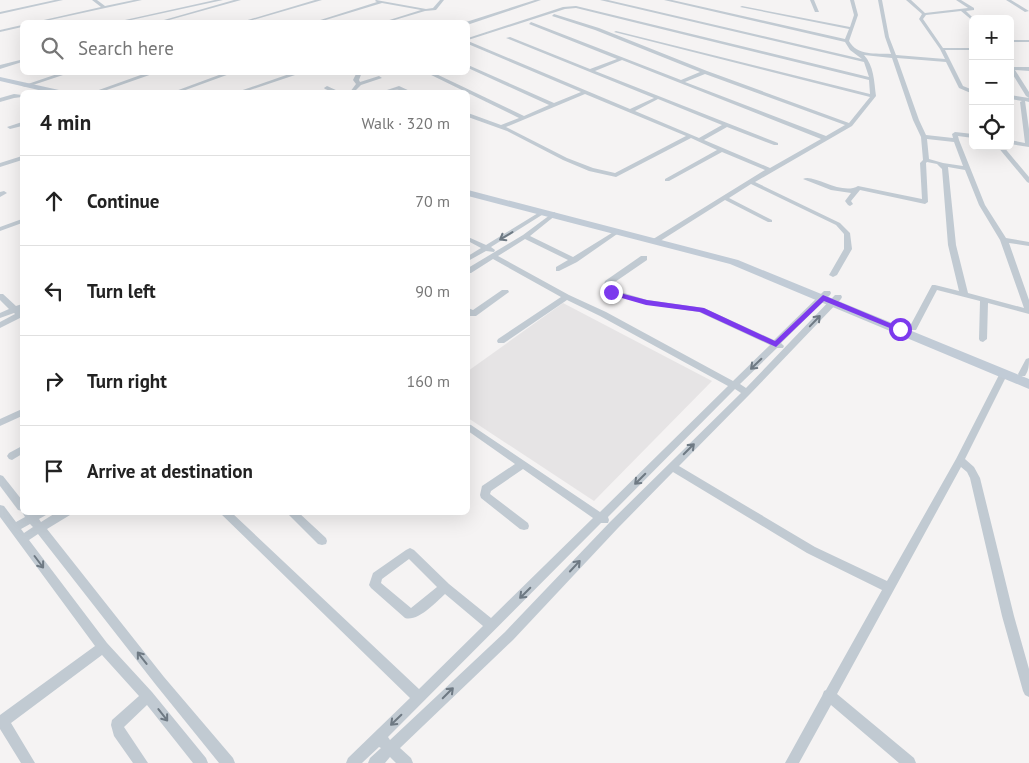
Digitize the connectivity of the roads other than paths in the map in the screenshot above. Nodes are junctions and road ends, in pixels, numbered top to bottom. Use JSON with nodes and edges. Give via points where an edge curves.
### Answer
{"nodes":[{"id":1,"x":62,"y":0,"type":"edge"},
{"id":2,"x":94,"y":0,"type":"edge"},
{"id":3,"x":140,"y":0,"type":"edge"},
{"id":4,"x":221,"y":0,"type":"edge"},
{"id":5,"x":239,"y":0,"type":"edge"},
{"id":6,"x":244,"y":0,"type":"edge"},
{"id":7,"x":320,"y":0,"type":"edge"},
{"id":8,"x":372,"y":0,"type":"edge"},
{"id":9,"x":442,"y":0,"type":"edge"},
{"id":10,"x":539,"y":0,"type":"edge"},
{"id":11,"x":602,"y":0,"type":"edge"},
{"id":12,"x":666,"y":0,"type":"edge"},
{"id":13,"x":760,"y":0,"type":"edge"},
{"id":14,"x":812,"y":0,"type":"edge"},
{"id":15,"x":852,"y":0,"type":"edge"},
{"id":16,"x":880,"y":0,"type":"edge"},
{"id":17,"x":899,"y":0,"type":"edge"},
{"id":18,"x":908,"y":0,"type":"edge"},
{"id":19,"x":958,"y":0,"type":"edge"},
{"id":20,"x":1008,"y":0,"type":"edge"},
{"id":21,"x":382,"y":2,"type":"junction"},
{"id":22,"x":204,"y":4,"type":"junction"},
{"id":23,"x":742,"y":7,"type":"dead end"},
{"id":24,"x":105,"y":8,"type":"junction"},
{"id":25,"x":211,"y":8,"type":"junction"},
{"id":26,"x":426,"y":10,"type":"junction"},
{"id":27,"x":763,"y":10,"type":"junction"},
{"id":28,"x":817,"y":11,"type":"dead end"},
{"id":29,"x":963,"y":11,"type":"junction"},
{"id":30,"x":1027,"y":11,"type":"dead end"},
{"id":31,"x":0,"y":13,"type":"edge"},
{"id":32,"x":924,"y":14,"type":"junction"},
{"id":33,"x":554,"y":15,"type":"dead end"},
{"id":34,"x":969,"y":16,"type":"edge"},
{"id":35,"x":47,"y":20,"type":"edge"},
{"id":36,"x":128,"y":20,"type":"edge"},
{"id":37,"x":166,"y":20,"type":"edge"},
{"id":38,"x":171,"y":20,"type":"edge"},
{"id":39,"x":250,"y":20,"type":"edge"},
{"id":40,"x":323,"y":20,"type":"edge"},
{"id":41,"x":392,"y":20,"type":"edge"},
{"id":42,"x":470,"y":22,"type":"edge"},
{"id":43,"x":531,"y":23,"type":"dead end"},
{"id":44,"x":20,"y":26,"type":"edge"},
{"id":45,"x":850,"y":28,"type":"junction"},
{"id":46,"x":0,"y":31,"type":"edge"},
{"id":47,"x":608,"y":34,"type":"junction"},
{"id":48,"x":508,"y":38,"type":"dead end"},
{"id":49,"x":470,"y":40,"type":"edge"},
{"id":50,"x":847,"y":40,"type":"junction"},
{"id":51,"x":1014,"y":41,"type":"edge"},
{"id":52,"x":1029,"y":41,"type":"edge"},
{"id":53,"x":470,"y":42,"type":"edge"},
{"id":54,"x":942,"y":48,"type":"junction"},
{"id":55,"x":969,"y":49,"type":"edge"},
{"id":56,"x":857,"y":53,"type":"junction"},
{"id":57,"x":894,"y":55,"type":"junction"},
{"id":58,"x":621,"y":59,"type":"junction"},
{"id":59,"x":20,"y":61,"type":"edge"},
{"id":60,"x":866,"y":61,"type":"junction"},
{"id":61,"x":948,"y":61,"type":"junction"},
{"id":62,"x":0,"y":66,"type":"edge"},
{"id":63,"x":1014,"y":66,"type":"edge"},
{"id":64,"x":470,"y":67,"type":"edge"},
{"id":65,"x":1029,"y":69,"type":"edge"},
{"id":66,"x":592,"y":70,"type":"junction"},
{"id":67,"x":705,"y":72,"type":"junction"},
{"id":68,"x":1014,"y":72,"type":"edge"},
{"id":69,"x":60,"y":75,"type":"edge"},
{"id":70,"x":147,"y":75,"type":"edge"},
{"id":71,"x":224,"y":75,"type":"edge"},
{"id":72,"x":293,"y":75,"type":"edge"},
{"id":73,"x":358,"y":75,"type":"edge"},
{"id":74,"x":433,"y":75,"type":"edge"},
{"id":75,"x":379,"y":78,"type":"dead end"},
{"id":76,"x":871,"y":78,"type":"junction"},
{"id":77,"x":0,"y":80,"type":"edge"},
{"id":78,"x":680,"y":82,"type":"junction"},
{"id":79,"x":359,"y":84,"type":"junction"},
{"id":80,"x":0,"y":85,"type":"edge"},
{"id":81,"x":25,"y":86,"type":"junction"},
{"id":82,"x":327,"y":88,"type":"dead end"},
{"id":83,"x":24,"y":90,"type":"edge"},
{"id":84,"x":46,"y":90,"type":"edge"},
{"id":85,"x":102,"y":90,"type":"edge"},
{"id":86,"x":182,"y":90,"type":"edge"},
{"id":87,"x":246,"y":90,"type":"edge"},
{"id":88,"x":332,"y":90,"type":"edge"},
{"id":89,"x":354,"y":90,"type":"edge"},
{"id":90,"x":392,"y":90,"type":"edge"},
{"id":91,"x":404,"y":90,"type":"edge"},
{"id":92,"x":464,"y":90,"type":"edge"},
{"id":93,"x":969,"y":90,"type":"edge"},
{"id":94,"x":585,"y":92,"type":"junction"},
{"id":95,"x":470,"y":93,"type":"edge"},
{"id":96,"x":20,"y":96,"type":"edge"},
{"id":97,"x":873,"y":96,"type":"junction"},
{"id":98,"x":659,"y":97,"type":"junction"},
{"id":99,"x":1014,"y":97,"type":"edge"},
{"id":100,"x":1027,"y":99,"type":"edge"},
{"id":101,"x":0,"y":100,"type":"edge"},
{"id":102,"x":554,"y":105,"type":"junction"},
{"id":103,"x":630,"y":110,"type":"junction"},
{"id":104,"x":470,"y":116,"type":"edge"},
{"id":105,"x":522,"y":118,"type":"junction"},
{"id":106,"x":20,"y":121,"type":"edge"},
{"id":107,"x":727,"y":124,"type":"junction"},
{"id":108,"x":850,"y":125,"type":"junction"},
{"id":109,"x":501,"y":127,"type":"junction"},
{"id":110,"x":10,"y":128,"type":"dead end"},
{"id":111,"x":691,"y":136,"type":"junction"},
{"id":112,"x":969,"y":136,"type":"edge"},
{"id":113,"x":924,"y":137,"type":"junction"},
{"id":114,"x":827,"y":139,"type":"junction"},
{"id":115,"x":699,"y":140,"type":"junction"},
{"id":116,"x":956,"y":140,"type":"junction"},
{"id":117,"x":1014,"y":143,"type":"edge"},
{"id":118,"x":776,"y":144,"type":"dead end"},
{"id":119,"x":1028,"y":145,"type":"edge"},
{"id":120,"x":723,"y":149,"type":"junction"},
{"id":121,"x":1003,"y":150,"type":"edge"},
{"id":122,"x":20,"y":159,"type":"edge"},
{"id":123,"x":926,"y":160,"type":"junction"},
{"id":124,"x":0,"y":165,"type":"edge"},
{"id":125,"x":944,"y":165,"type":"junction"},
{"id":126,"x":966,"y":168,"type":"junction"},
{"id":127,"x":770,"y":170,"type":"junction"},
{"id":128,"x":806,"y":179,"type":"dead end"},
{"id":129,"x":667,"y":180,"type":"dead end"},
{"id":130,"x":1029,"y":181,"type":"edge"},
{"id":131,"x":751,"y":182,"type":"junction"},
{"id":132,"x":470,"y":189,"type":"edge"},
{"id":133,"x":833,"y":189,"type":"junction"},
{"id":134,"x":856,"y":191,"type":"junction"},
{"id":135,"x":470,"y":194,"type":"edge"},
{"id":136,"x":725,"y":198,"type":"junction"},
{"id":137,"x":548,"y":213,"type":"junction"},
{"id":138,"x":770,"y":221,"type":"dead end"},
{"id":139,"x":20,"y":222,"type":"edge"},
{"id":140,"x":0,"y":229,"type":"edge"},
{"id":141,"x":617,"y":232,"type":"junction"},
{"id":142,"x":525,"y":236,"type":"junction"},
{"id":143,"x":657,"y":239,"type":"junction"},
{"id":144,"x":470,"y":240,"type":"edge"},
{"id":145,"x":1004,"y":240,"type":"junction"},
{"id":146,"x":1029,"y":244,"type":"edge"},
{"id":147,"x":486,"y":248,"type":"junction"},
{"id":148,"x":495,"y":254,"type":"junction"},
{"id":149,"x":470,"y":258,"type":"edge"},
{"id":150,"x":644,"y":258,"type":"dead end"},
{"id":151,"x":574,"y":260,"type":"junction"},
{"id":152,"x":559,"y":269,"type":"dead end"},
{"id":153,"x":470,"y":270,"type":"edge"},
{"id":154,"x":833,"y":275,"type":"dead end"},
{"id":155,"x":505,"y":292,"type":"dead end"},
{"id":156,"x":964,"y":294,"type":"junction"},
{"id":157,"x":0,"y":296,"type":"edge"},
{"id":158,"x":566,"y":297,"type":"junction"},
{"id":159,"x":830,"y":297,"type":"junction"},
{"id":160,"x":984,"y":301,"type":"junction"},
{"id":161,"x":20,"y":311,"type":"edge"},
{"id":162,"x":1029,"y":311,"type":"edge"},
{"id":163,"x":470,"y":312,"type":"edge"},
{"id":164,"x":0,"y":316,"type":"edge"},
{"id":165,"x":0,"y":325,"type":"edge"},
{"id":166,"x":913,"y":328,"type":"junction"},
{"id":167,"x":983,"y":339,"type":"dead end"},
{"id":168,"x":501,"y":341,"type":"dead end"},
{"id":169,"x":776,"y":345,"type":"junction"},
{"id":170,"x":787,"y":350,"type":"junction"},
{"id":171,"x":1029,"y":361,"type":"edge"},
{"id":172,"x":1004,"y":373,"type":"junction"},
{"id":173,"x":1027,"y":378,"type":"edge"},
{"id":174,"x":734,"y":386,"type":"junction"},
{"id":175,"x":747,"y":392,"type":"junction"},
{"id":176,"x":20,"y":413,"type":"edge"},
{"id":177,"x":0,"y":423,"type":"edge"},
{"id":178,"x":470,"y":428,"type":"edge"},
{"id":179,"x":20,"y":451,"type":"edge"},
{"id":180,"x":12,"y":456,"type":"dead end"},
{"id":181,"x":960,"y":460,"type":"junction"},
{"id":182,"x":522,"y":465,"type":"junction"},
{"id":183,"x":672,"y":466,"type":"junction"},
{"id":184,"x":0,"y":479,"type":"edge"},
{"id":185,"x":20,"y":504,"type":"edge"},
{"id":186,"x":0,"y":509,"type":"edge"},
{"id":187,"x":33,"y":515,"type":"edge"},
{"id":188,"x":34,"y":515,"type":"edge"},
{"id":189,"x":61,"y":515,"type":"edge"},
{"id":190,"x":227,"y":515,"type":"edge"},
{"id":191,"x":293,"y":515,"type":"edge"},
{"id":192,"x":601,"y":518,"type":"junction"},
{"id":193,"x":614,"y":525,"type":"junction"},
{"id":194,"x":524,"y":526,"type":"dead end"},
{"id":195,"x":14,"y":528,"type":"junction"},
{"id":196,"x":40,"y":528,"type":"junction"},
{"id":197,"x":22,"y":540,"type":"junction"},
{"id":198,"x":322,"y":541,"type":"dead end"},
{"id":199,"x":446,"y":587,"type":"junction"},
{"id":200,"x":890,"y":588,"type":"junction"},
{"id":201,"x":492,"y":626,"type":"junction"},
{"id":202,"x":103,"y":647,"type":"junction"},
{"id":203,"x":1029,"y":691,"type":"edge"},
{"id":204,"x":828,"y":695,"type":"junction"},
{"id":205,"x":148,"y":696,"type":"junction"},
{"id":206,"x":419,"y":698,"type":"junction"},
{"id":207,"x":2,"y":722,"type":"edge"},
{"id":208,"x":378,"y":737,"type":"junction"},
{"id":209,"x":389,"y":748,"type":"junction"},
{"id":210,"x":28,"y":763,"type":"edge"},
{"id":211,"x":141,"y":763,"type":"edge"},
{"id":212,"x":201,"y":763,"type":"edge"},
{"id":213,"x":228,"y":763,"type":"edge"},
{"id":214,"x":352,"y":763,"type":"edge"},
{"id":215,"x":375,"y":763,"type":"edge"},
{"id":216,"x":406,"y":763,"type":"edge"},
{"id":217,"x":792,"y":763,"type":"edge"},
{"id":218,"x":909,"y":763,"type":"edge"}],
"edges":[{"from":1,"to":31,"type":"street"},
{"from":2,"to":24,"type":"street"},
{"from":3,"to":24,"type":"street"},
{"from":4,"to":22,"type":"street"},
{"from":5,"to":25,"type":"street"},
{"from":6,"to":38,"type":"street"},
{"from":7,"to":39,"type":"street"},
{"from":8,"to":21,"type":"street"},
{"from":9,"to":26,"type":"street","via":[[436,8]]},
{"from":10,"to":42,"type":"street"},
{"from":11,"to":60,"type":"street"},
{"from":12,"to":50,"type":"street"},
{"from":13,"to":27,"type":"street"},
{"from":14,"to":28,"type":"street"},
{"from":15,"to":45,"type":"street","via":[[856,15]]},
{"from":16,"to":57,"type":"street"},
{"from":17,"to":18,"type":"street"},
{"from":18,"to":32,"type":"street"},
{"from":19,"to":29,"type":"street","via":[[972,9]]},
{"from":20,"to":30,"type":"street"},
{"from":21,"to":26,"type":"street"},
{"from":21,"to":40,"type":"street"},
{"from":22,"to":25,"type":"street"},
{"from":22,"to":36,"type":"street"},
{"from":23,"to":27,"type":"street"},
{"from":24,"to":35,"type":"street"},
{"from":25,"to":37,"type":"street"},
{"from":26,"to":41,"type":"street"},
{"from":27,"to":45,"type":"street"},
{"from":29,"to":32,"type":"street"},
{"from":29,"to":34,"type":"street"},
{"from":32,"to":54,"type":"street","via":[[921,19]]},
{"from":33,"to":47,"type":"street"},
{"from":43,"to":58,"type":"street"},
{"from":44,"to":46,"type":"street"},
{"from":45,"to":50,"type":"street"},
{"from":47,"to":67,"type":"street"},
{"from":47,"to":97,"type":"street","via":[[619,32]]},
{"from":48,"to":66,"type":"street"},
{"from":49,"to":76,"type":"street","via":[[576,7]]},
{"from":50,"to":56,"type":"street","via":[[850,49]]},
{"from":51,"to":52,"type":"street"},
{"from":53,"to":94,"type":"street"},
{"from":54,"to":55,"type":"street"},
{"from":54,"to":61,"type":"street"},
{"from":56,"to":57,"type":"street"},
{"from":56,"to":60,"type":"street"},
{"from":57,"to":61,"type":"street"},
{"from":57,"to":113,"type":"street"},
{"from":58,"to":66,"type":"street"},
{"from":58,"to":78,"type":"street"},
{"from":59,"to":62,"type":"street"},
{"from":60,"to":76,"type":"street"},
{"from":61,"to":93,"type":"street","via":[[961,87]]},
{"from":63,"to":65,"type":"street"},
{"from":64,"to":102,"type":"street"},
{"from":66,"to":98,"type":"street"},
{"from":67,"to":78,"type":"street"},
{"from":67,"to":108,"type":"street"},
{"from":68,"to":100,"type":"street"},
{"from":69,"to":81,"type":"street"},
{"from":70,"to":85,"type":"street"},
{"from":71,"to":86,"type":"street"},
{"from":72,"to":87,"type":"street"},
{"from":73,"to":79,"type":"street","via":[[356,80]]},
{"from":74,"to":92,"type":"street"},
{"from":75,"to":79,"type":"street"},
{"from":76,"to":97,"type":"street"},
{"from":77,"to":81,"type":"main road"},
{"from":78,"to":114,"type":"street"},
{"from":79,"to":89,"type":"street"},
{"from":80,"to":83,"type":"main road"},
{"from":81,"to":84,"type":"main road"},
{"from":82,"to":88,"type":"street"},
{"from":90,"to":91,"type":"street"},
{"from":94,"to":102,"type":"street"},
{"from":94,"to":103,"type":"street"},
{"from":95,"to":105,"type":"street"},
{"from":96,"to":101,"type":"street"},
{"from":97,"to":108,"type":"street"},
{"from":98,"to":103,"type":"street"},
{"from":98,"to":107,"type":"street"},
{"from":99,"to":100,"type":"street"},
{"from":100,"to":119,"type":"street"},
{"from":102,"to":105,"type":"street"},
{"from":103,"to":111,"type":"street"},
{"from":104,"to":109,"type":"street"},
{"from":105,"to":109,"type":"street"},
{"from":106,"to":110,"type":"street"},
{"from":107,"to":115,"type":"street"},
{"from":107,"to":118,"type":"street"},
{"from":108,"to":114,"type":"street"},
{"from":109,"to":111,"type":"street","via":[[582,166],[616,175]]},
{"from":111,"to":115,"type":"street"},
{"from":112,"to":116,"type":"street","via":[[955,134]]},
{"from":113,"to":116,"type":"street"},
{"from":113,"to":123,"type":"street"},
{"from":114,"to":127,"type":"street"},
{"from":115,"to":120,"type":"street"},
{"from":116,"to":126,"type":"street"},
{"from":117,"to":119,"type":"street"},
{"from":120,"to":127,"type":"street"},
{"from":120,"to":129,"type":"street"},
{"from":121,"to":130,"type":"street"},
{"from":122,"to":124,"type":"street"},
{"from":123,"to":125,"type":"street"},
{"from":123,"to":134,"type":"street","via":[[923,163],[925,202],[862,188]]},
{"from":125,"to":126,"type":"street"},
{"from":125,"to":156,"type":"street","via":[[952,245]]},
{"from":126,"to":145,"type":"street","via":[[982,206]]},
{"from":127,"to":131,"type":"street"},
{"from":128,"to":133,"type":"street"},
{"from":131,"to":136,"type":"street"},
{"from":131,"to":154,"type":"street","via":[[838,224],[848,234],[848,249]]},
{"from":132,"to":143,"type":"main road"},
{"from":133,"to":134,"type":"street"},
{"from":133,"to":134,"type":"street","via":[[849,202]]},
{"from":135,"to":137,"type":"main road"},
{"from":136,"to":138,"type":"street"},
{"from":136,"to":143,"type":"street"},
{"from":137,"to":141,"type":"main road"},
{"from":137,"to":142,"type":"street"},
{"from":137,"to":147,"type":"street","one_way":true},
{"from":139,"to":140,"type":"street"},
{"from":141,"to":143,"type":"main road"},
{"from":141,"to":151,"type":"street"},
{"from":142,"to":148,"type":"street"},
{"from":142,"to":151,"type":"street"},
{"from":143,"to":159,"type":"main road","via":[[734,262]]},
{"from":144,"to":147,"type":"street"},
{"from":145,"to":146,"type":"street"},
{"from":145,"to":162,"type":"street"},
{"from":147,"to":148,"type":"street"},
{"from":147,"to":149,"type":"street"},
{"from":148,"to":153,"type":"street"},
{"from":148,"to":158,"type":"street"},
{"from":150,"to":169,"type":"street","via":[[608,283],[607,289],[642,302],[702,310]]},
{"from":151,"to":152,"type":"street"},
{"from":155,"to":163,"type":"street","via":[[473,314]]},
{"from":156,"to":160,"type":"street"},
{"from":156,"to":166,"type":"street","via":[[935,287]]},
{"from":157,"to":161,"type":"street"},
{"from":158,"to":168,"type":"street"},
{"from":158,"to":174,"type":"street"},
{"from":159,"to":166,"type":"main road"},
{"from":159,"to":169,"type":"street"},
{"from":170,"to":159,"type":"street","one_way":true},
{"from":159,"to":172,"type":"main road"},
{"from":160,"to":162,"type":"street"},
{"from":160,"to":167,"type":"street"},
{"from":161,"to":164,"type":"street"},
{"from":161,"to":165,"type":"street"},
{"from":166,"to":173,"type":"main road"},
{"from":169,"to":170,"type":"street"},
{"from":169,"to":174,"type":"street","one_way":true},
{"from":170,"to":175,"type":"street"},
{"from":171,"to":173,"type":"street"},
{"from":172,"to":173,"type":"main road"},
{"from":172,"to":181,"type":"street"},
{"from":174,"to":175,"type":"street"},
{"from":174,"to":192,"type":"street","one_way":true},
{"from":183,"to":175,"type":"street","one_way":true},
{"from":176,"to":177,"type":"street"},
{"from":178,"to":182,"type":"street"},
{"from":179,"to":180,"type":"street"},
{"from":181,"to":200,"type":"street"},
{"from":181,"to":203,"type":"street","via":[[975,478]]},
{"from":182,"to":192,"type":"street"},
{"from":182,"to":194,"type":"street","via":[[486,489],[485,495]]},
{"from":183,"to":193,"type":"street"},
{"from":183,"to":200,"type":"street","via":[[811,550]]},
{"from":184,"to":185,"type":"street"},
{"from":186,"to":195,"type":"street"},
{"from":187,"to":195,"type":"street"},
{"from":188,"to":196,"type":"street"},
{"from":189,"to":196,"type":"street"},
{"from":190,"to":206,"type":"street"},
{"from":191,"to":198,"type":"street"},
{"from":192,"to":193,"type":"street"},
{"from":192,"to":201,"type":"street","one_way":true},
{"from":209,"to":193,"type":"street","one_way":true,"via":[[509,636]]},
{"from":195,"to":197,"type":"street"},
{"from":196,"to":197,"type":"street"},
{"from":213,"to":196,"type":"street","one_way":true},
{"from":197,"to":202,"type":"street","one_way":true},
{"from":199,"to":199,"type":"street","via":[[410,553],[375,580],[375,585],[409,614]]},
{"from":199,"to":201,"type":"street"},
{"from":200,"to":204,"type":"street"},
{"from":201,"to":206,"type":"street"},
{"from":202,"to":205,"type":"street"},
{"from":202,"to":207,"type":"street"},
{"from":204,"to":217,"type":"street"},
{"from":204,"to":218,"type":"street"},
{"from":205,"to":211,"type":"street","via":[[117,725]]},
{"from":205,"to":212,"type":"street","one_way":true},
{"from":206,"to":208,"type":"street","one_way":true},
{"from":207,"to":210,"type":"street"},
{"from":208,"to":209,"type":"street"},
{"from":208,"to":214,"type":"street"},
{"from":209,"to":215,"type":"street"},
{"from":209,"to":216,"type":"street"}]}
